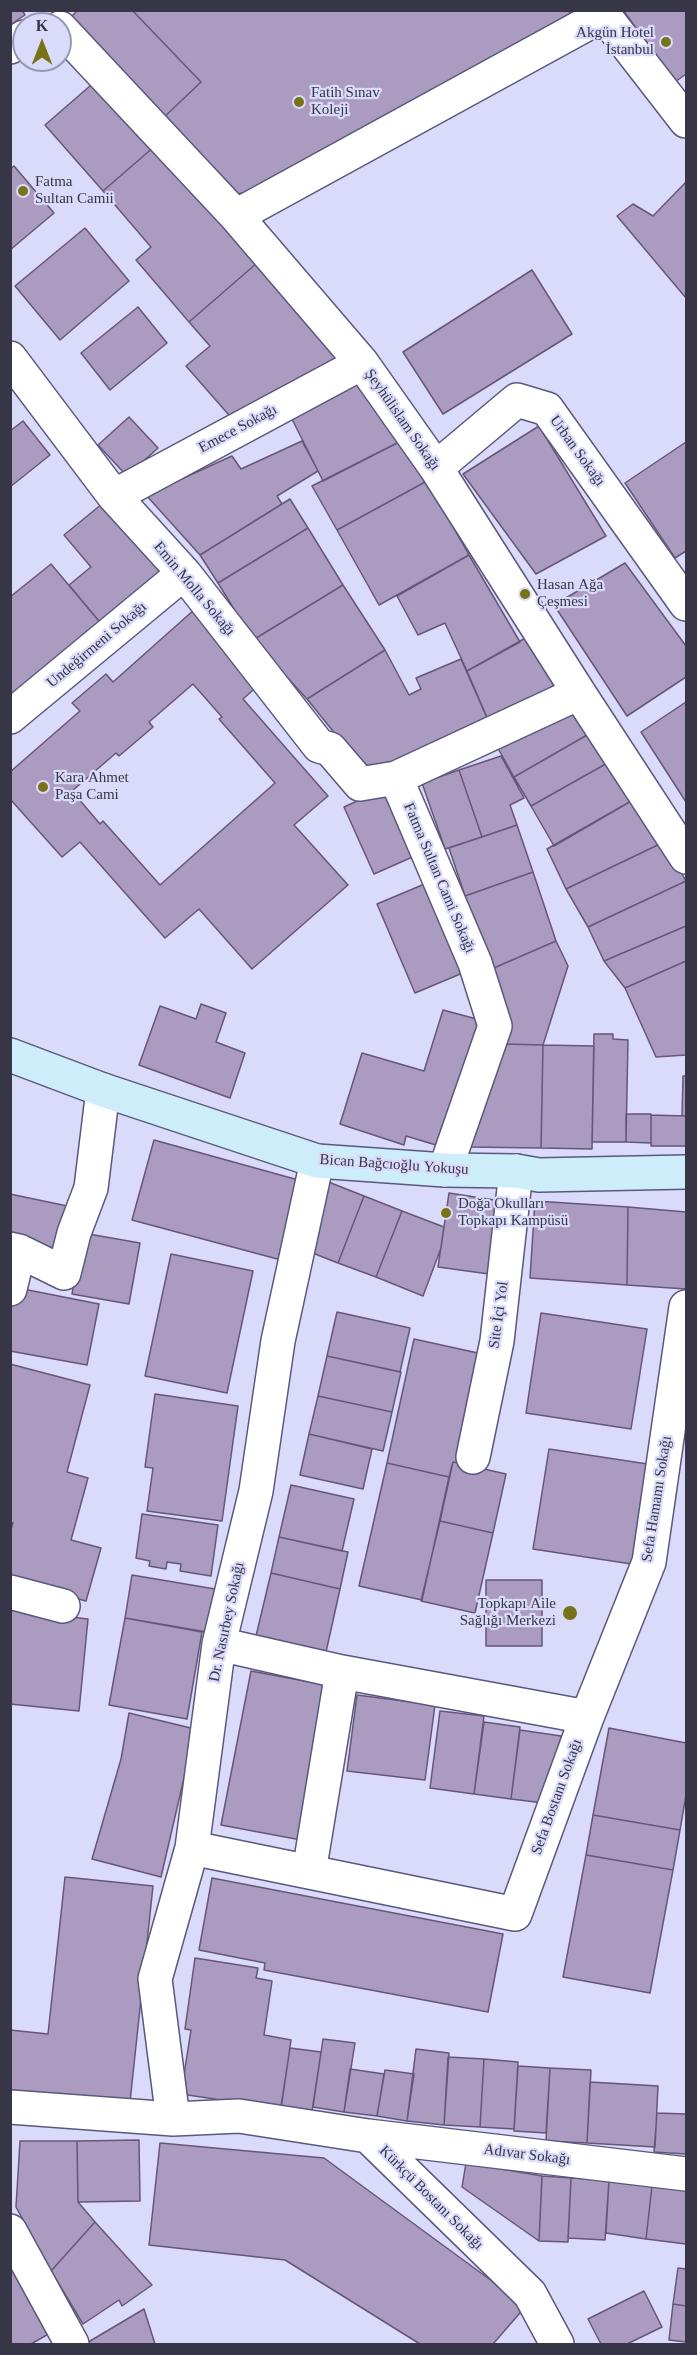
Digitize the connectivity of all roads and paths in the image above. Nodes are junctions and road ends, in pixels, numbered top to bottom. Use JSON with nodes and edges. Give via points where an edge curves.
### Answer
{"nodes":[{"id":1,"x":602,"y":13,"type":"edge"},
{"id":2,"x":72,"y":43,"type":"edge"},
{"id":3,"x":687,"y":122,"type":"edge"},
{"id":4,"x":237,"y":216,"type":"junction"},
{"id":5,"x":10,"y":358,"type":"edge"},
{"id":6,"x":362,"y":363,"type":"junction"},
{"id":7,"x":436,"y":468,"type":"junction"},
{"id":8,"x":114,"y":496,"type":"junction"},
{"id":9,"x":184,"y":573,"type":"junction"},
{"id":10,"x":687,"y":604,"type":"edge"},
{"id":11,"x":579,"y":693,"type":"junction"},
{"id":12,"x":10,"y":717,"type":"edge"},
{"id":13,"x":396,"y":778,"type":"junction"},
{"id":14,"x":687,"y":857,"type":"edge"},
{"id":15,"x":10,"y":1054,"type":"edge"},
{"id":16,"x":103,"y":1090,"type":"junction"},
{"id":17,"x":317,"y":1161,"type":"junction"},
{"id":18,"x":445,"y":1170,"type":"junction"},
{"id":19,"x":516,"y":1171,"type":"junction"},
{"id":20,"x":687,"y":1172,"type":"edge"},
{"id":21,"x":15,"y":1250,"type":"edge"},
{"id":22,"x":10,"y":1289,"type":"edge"},
{"id":23,"x":687,"y":1307,"type":"edge"},
{"id":24,"x":473,"y":1457,"type":"dead end"},
{"id":25,"x":10,"y":1592,"type":"edge"},
{"id":26,"x":63,"y":1606,"type":"dead end"},
{"id":27,"x":219,"y":1644,"type":"junction"},
{"id":28,"x":342,"y":1672,"type":"junction"},
{"id":29,"x":587,"y":1717,"type":"junction"},
{"id":30,"x":192,"y":1848,"type":"junction"},
{"id":31,"x":309,"y":1872,"type":"junction"},
{"id":32,"x":10,"y":2107,"type":"edge"},
{"id":33,"x":173,"y":2119,"type":"junction"},
{"id":34,"x":368,"y":2136,"type":"junction"},
{"id":35,"x":687,"y":2174,"type":"edge"},
{"id":36,"x":10,"y":2231,"type":"edge"},
{"id":37,"x":72,"y":2344,"type":"edge"},
{"id":38,"x":557,"y":2344,"type":"edge"}],
"edges":[{"from":1,"to":3,"type":"street"},
{"from":1,"to":4,"type":"street"},
{"from":2,"to":4,"type":"street","name":"Şeyhülislam Sokağı"},
{"from":4,"to":6,"type":"street","name":"Şeyhülislam Sokağı"},
{"from":5,"to":8,"type":"street","name":"Emin Molla Sokağı"},
{"from":6,"to":7,"type":"street","name":"Şeyhülislam Sokağı"},
{"from":6,"to":8,"type":"street","name":"Emece Sokağı"},
{"from":7,"to":10,"type":"street","name":"Urban Sokağı","via":[[517,400],[547,408]]},
{"from":7,"to":11,"type":"street","name":"Şeyhülislam Sokağı"},
{"from":8,"to":9,"type":"street","name":"Emin Molla Sokağı"},
{"from":9,"to":12,"type":"street","name":"Undeğirmeni Sokağı"},
{"from":9,"to":13,"type":"street","name":"Emin Molla Sokağı","via":[[319,746],[330,749],[360,784]]},
{"from":11,"to":13,"type":"street"},
{"from":11,"to":14,"type":"street","name":"Şeyhülislam Sokağı"},
{"from":13,"to":18,"type":"street","name":"Fatma Sultan Cami Sokağı","via":[[476,963],[495,1026]]},
{"from":15,"to":16,"type":"street","name":"Bican Bağcıoğlu Yokuşu"},
{"from":16,"to":17,"type":"street","name":"Bican Bağcıoğlu Yokuşu"},
{"from":16,"to":21,"type":"street","via":[[91,1188],[64,1273]]},
{"from":17,"to":18,"type":"street","name":"Bican Bağcıoğlu Yokuşu"},
{"from":17,"to":27,"type":"street","name":"Dr. Nasırbey Sokağı","via":[[278,1341],[256,1491]]},
{"from":18,"to":19,"type":"street","name":"Bican Bağcıoğlu Yokuşu"},
{"from":19,"to":20,"type":"street","name":"Bican Bağcıoğlu Yokuşu","via":[[539,1175]]},
{"from":19,"to":24,"type":"street","name":"Site İçi Yol","via":[[497,1341]]},
{"from":21,"to":22,"type":"street"},
{"from":23,"to":29,"type":"street","name":"Sefa Hamamı Sokağı","via":[[649,1562]]},
{"from":25,"to":26,"type":"street"},
{"from":27,"to":28,"type":"street","name":"Sefa Bostanı Sokağı"},
{"from":27,"to":30,"type":"street","name":"Dr. Nasırbey Sokağı"},
{"from":28,"to":29,"type":"street","name":"Sefa Bostanı Sokağı"},
{"from":28,"to":31,"type":"street"},
{"from":29,"to":31,"type":"street","name":"Sefa Bostanı Sokağı","via":[[515,1914]]},
{"from":30,"to":31,"type":"street","name":"Sefa Bostanı Sokağı"},
{"from":30,"to":33,"type":"street","name":"Dr. Nasırbey Sokağı","via":[[155,1979]]},
{"from":32,"to":33,"type":"street","name":"Kürkçü Bostanı Sokağı"},
{"from":33,"to":34,"type":"street","name":"Kürkçü Bostanı Sokağı","via":[[239,2116]]},
{"from":34,"to":35,"type":"street","name":"Adıvar Sokağı"},
{"from":34,"to":38,"type":"street","name":"Kürkçü Bostanı Sokağı","via":[[530,2294]]},
{"from":36,"to":37,"type":"street"}]}
